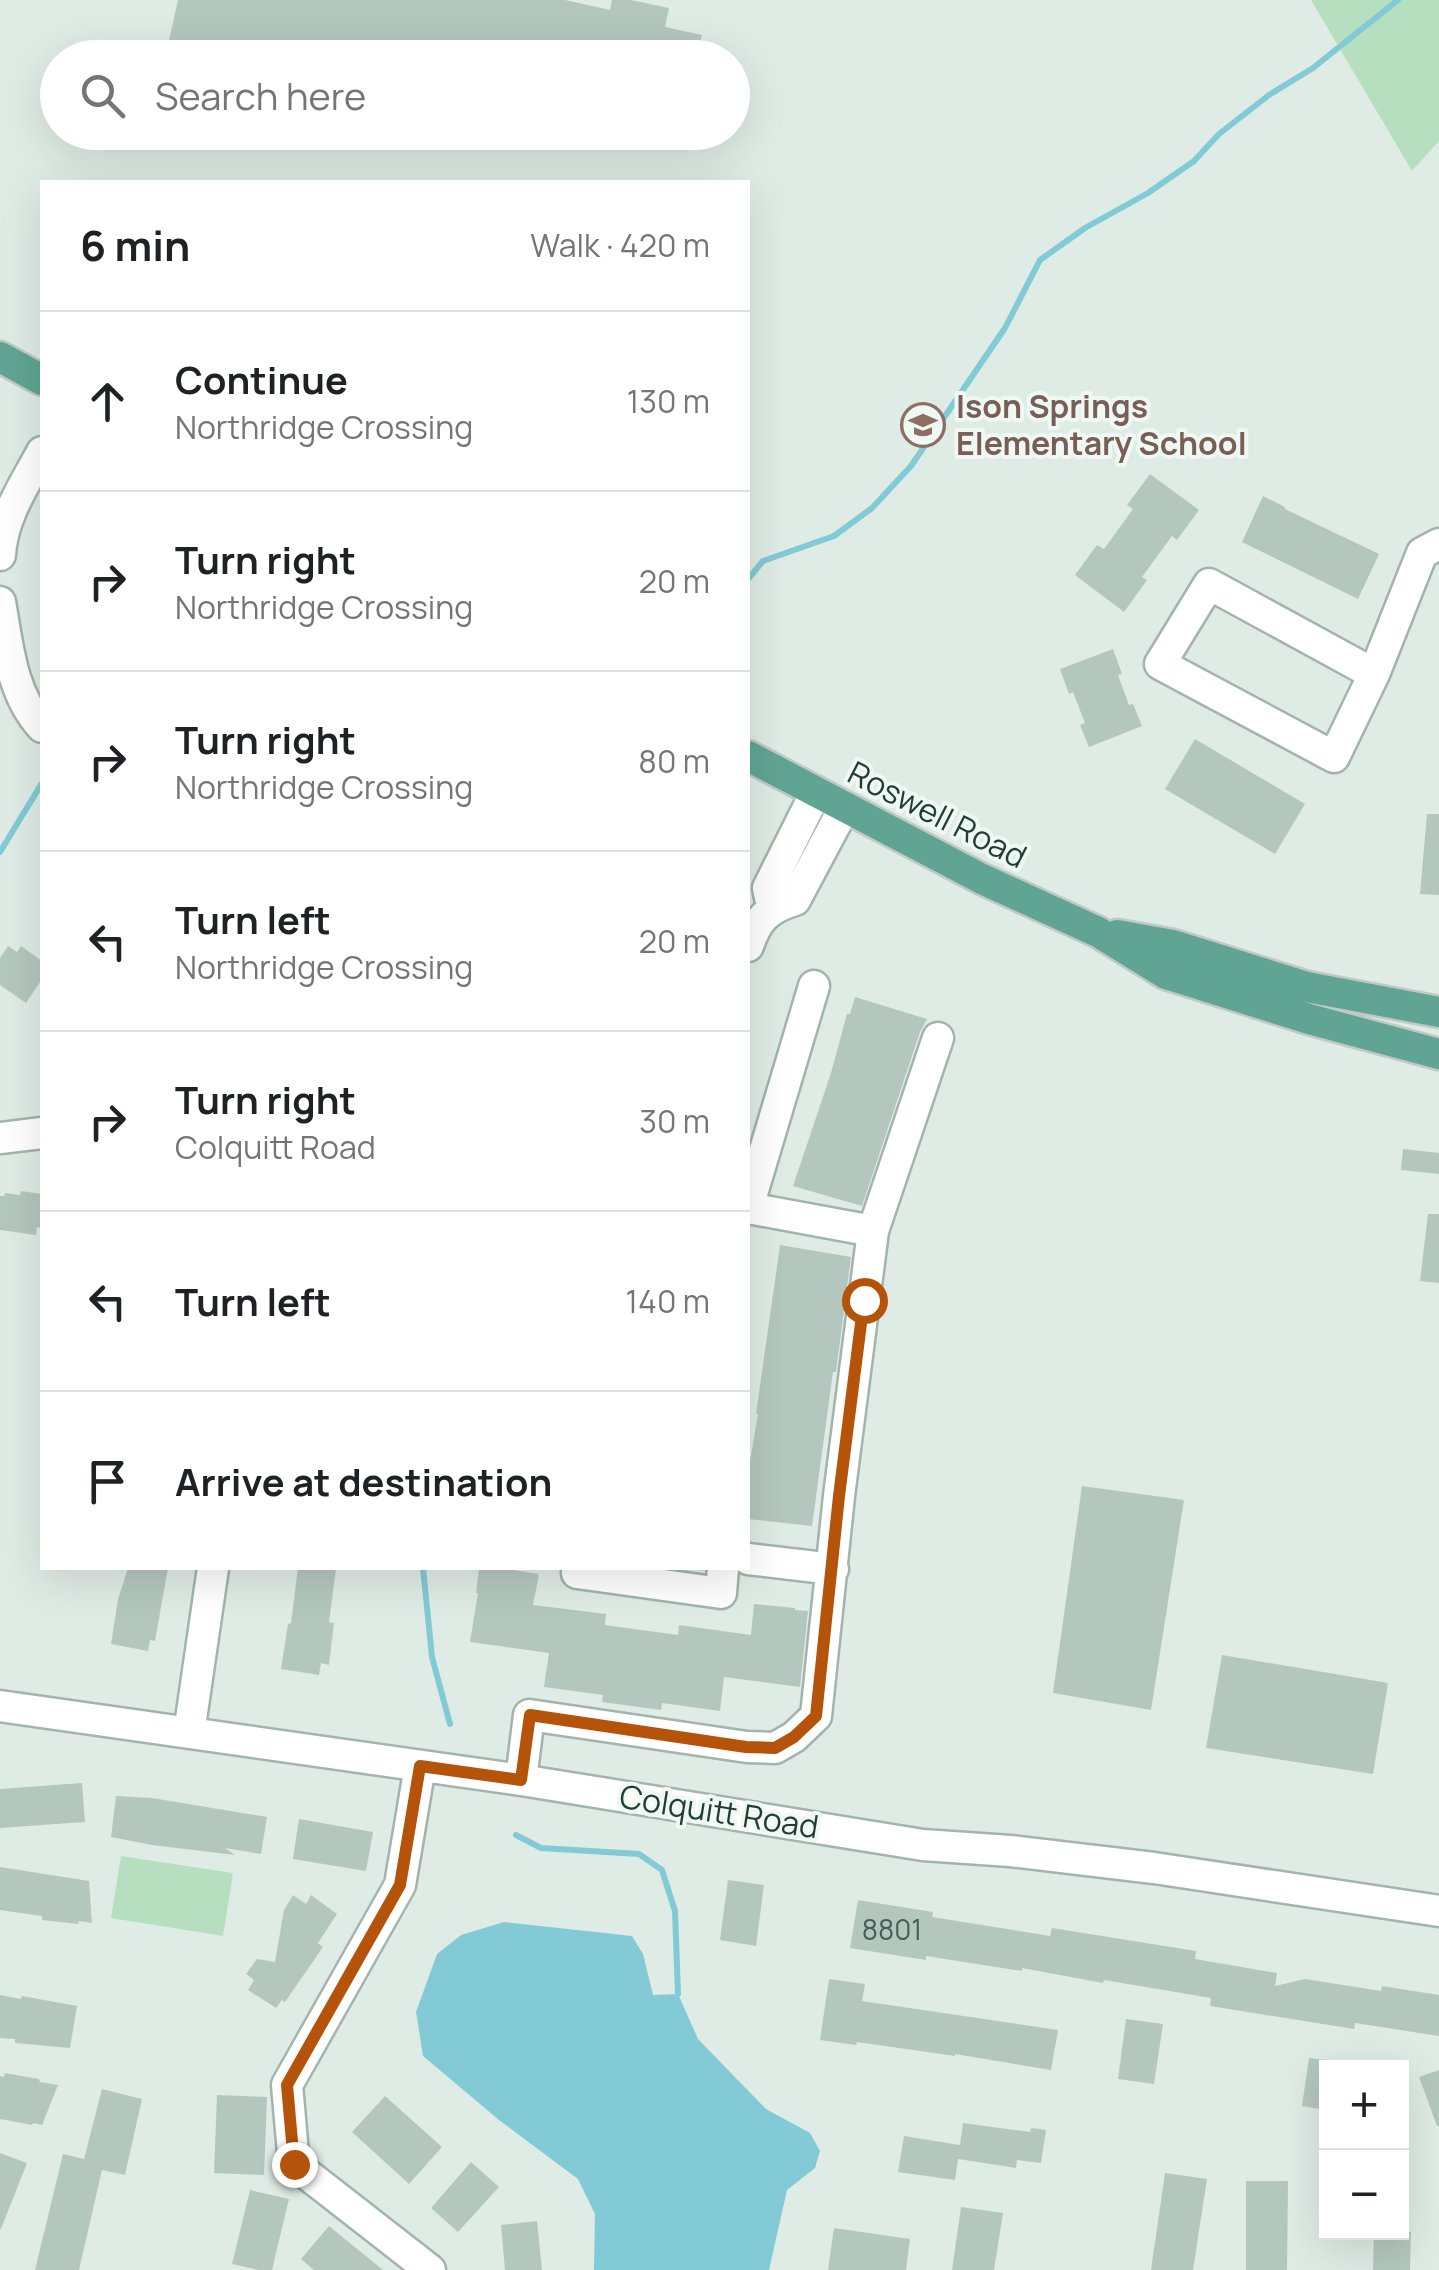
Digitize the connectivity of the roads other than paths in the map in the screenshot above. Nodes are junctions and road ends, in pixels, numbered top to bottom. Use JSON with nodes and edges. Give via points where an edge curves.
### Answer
{"nodes":[{"id":1,"x":0,"y":357,"type":"edge"},
{"id":2,"x":40,"y":379,"type":"edge"},
{"id":3,"x":40,"y":456,"type":"edge"},
{"id":4,"x":1439,"y":544,"type":"edge"},
{"id":5,"x":0,"y":555,"type":"edge"},
{"id":6,"x":0,"y":602,"type":"edge"},
{"id":7,"x":1374,"y":674,"type":"junction"},
{"id":8,"x":40,"y":724,"type":"edge"},
{"id":9,"x":750,"y":757,"type":"edge"},
{"id":10,"x":816,"y":792,"type":"junction"},
{"id":11,"x":844,"y":808,"type":"junction"},
{"id":12,"x":772,"y":906,"type":"junction"},
{"id":13,"x":1098,"y":932,"type":"junction"},
{"id":14,"x":750,"y":940,"type":"edge"},
{"id":15,"x":814,"y":986,"type":"dead end"},
{"id":16,"x":1439,"y":1012,"type":"edge"},
{"id":17,"x":938,"y":1038,"type":"dead end"},
{"id":18,"x":1439,"y":1054,"type":"edge"},
{"id":19,"x":40,"y":1133,"type":"edge"},
{"id":20,"x":0,"y":1138,"type":"edge"},
{"id":21,"x":750,"y":1201,"type":"edge"},
{"id":22,"x":750,"y":1208,"type":"edge"},
{"id":23,"x":873,"y":1231,"type":"junction"},
{"id":24,"x":750,"y":1559,"type":"edge"},
{"id":25,"x":833,"y":1569,"type":"junction"},
{"id":26,"x":212,"y":1570,"type":"edge"},
{"id":27,"x":578,"y":1570,"type":"edge"},
{"id":28,"x":723,"y":1570,"type":"edge"},
{"id":29,"x":0,"y":1706,"type":"edge"},
{"id":30,"x":189,"y":1732,"type":"junction"},
{"id":31,"x":420,"y":1766,"type":"junction"},
{"id":32,"x":521,"y":1780,"type":"junction"},
{"id":33,"x":1439,"y":1911,"type":"edge"},
{"id":34,"x":430,"y":2270,"type":"edge"}],
"edges":[{"from":1,"to":2,"type":"main road"},
{"from":3,"to":5,"type":"street","via":[[13,506]]},
{"from":4,"to":7,"type":"street","via":[[1422,552]]},
{"from":6,"to":8,"type":"street","via":[[12,671]]},
{"from":7,"to":7,"type":"street","via":[[1334,757],[1160,664],[1209,584]]},
{"from":9,"to":10,"type":"main road","name":"Roswell Road"},
{"from":10,"to":11,"type":"main road","name":"Roswell Road"},
{"from":10,"to":12,"type":"street","via":[[768,888]]},
{"from":11,"to":12,"type":"street","via":[[795,900]]},
{"from":11,"to":13,"type":"main road","name":"Roswell Road"},
{"from":12,"to":14,"type":"street"},
{"from":13,"to":16,"type":"main road","name":"Roswell Road","via":[[1172,945],[1307,987]]},
{"from":13,"to":18,"type":"main road","name":"Roswell Road","via":[[1166,974]]},
{"from":15,"to":21,"type":"street"},
{"from":17,"to":23,"type":"street"},
{"from":19,"to":20,"type":"street"},
{"from":22,"to":23,"type":"street"},
{"from":23,"to":25,"type":"street"},
{"from":24,"to":25,"type":"street"},
{"from":25,"to":32,"type":"street","via":[[816,1716],[794,1737],[775,1748],[746,1747],[530,1715]]},
{"from":26,"to":30,"type":"street"},
{"from":27,"to":28,"type":"street","via":[[721,1592]]},
{"from":29,"to":30,"type":"street","name":"Colquitt Road"},
{"from":30,"to":31,"type":"street","name":"Colquitt Road"},
{"from":31,"to":32,"type":"street","name":"Colquitt Road"},
{"from":31,"to":34,"type":"street","via":[[400,1885],[287,2085],[294,2164]]},
{"from":32,"to":33,"type":"street","name":"Colquitt Road","via":[[923,1846],[1154,1868]]}]}
